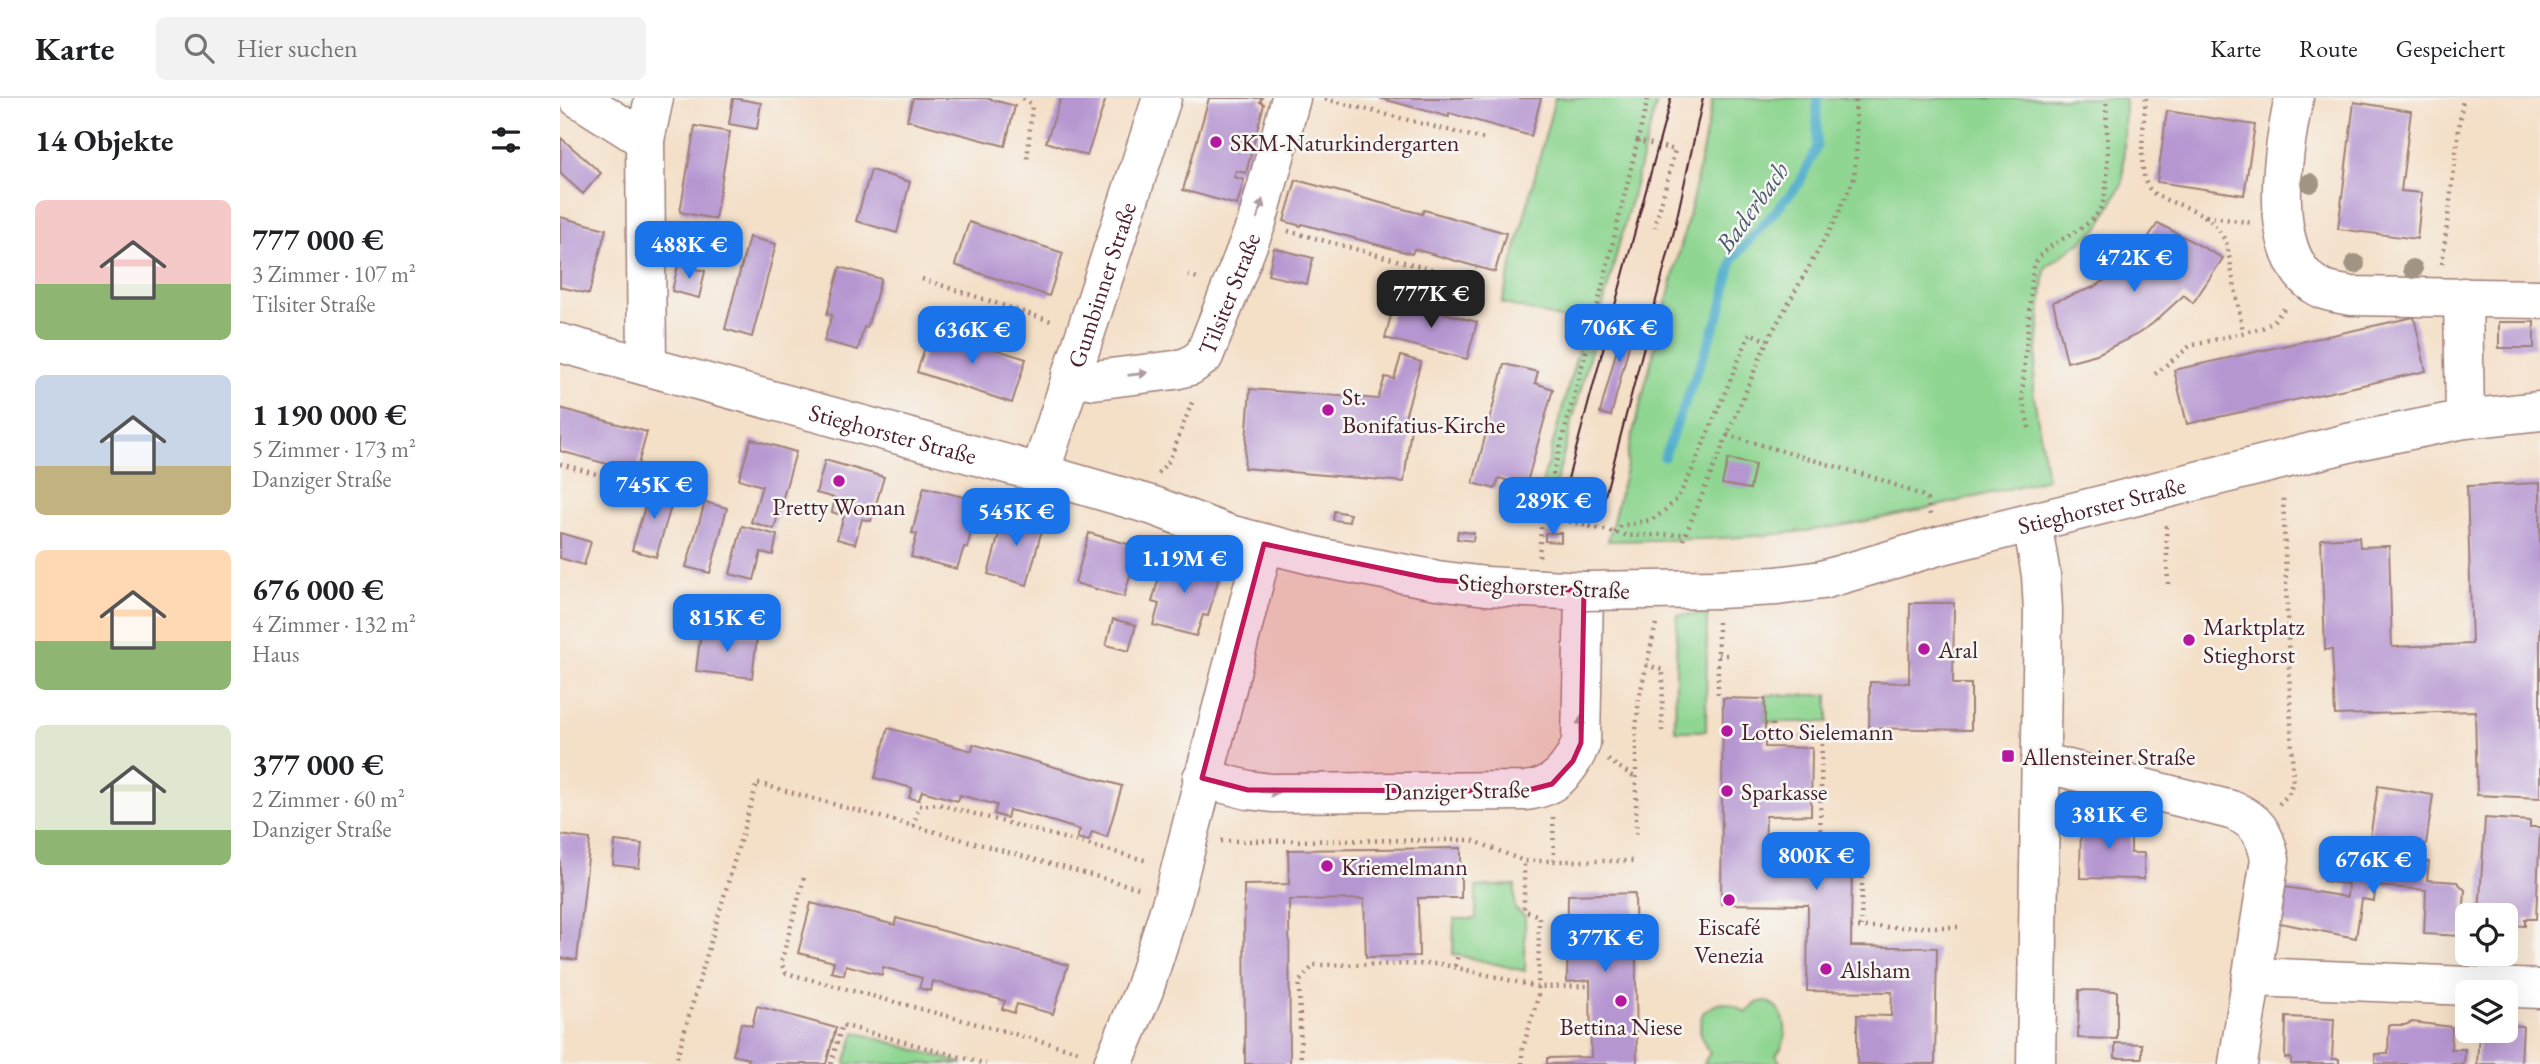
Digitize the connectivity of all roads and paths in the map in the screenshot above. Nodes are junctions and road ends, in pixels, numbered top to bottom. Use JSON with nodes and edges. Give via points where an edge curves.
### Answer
{"nodes":[{"id":1,"x":578,"y":98,"type":"edge"},
{"id":2,"x":654,"y":98,"type":"edge"},
{"id":3,"x":1023,"y":98,"type":"edge"},
{"id":4,"x":1162,"y":98,"type":"edge"},
{"id":5,"x":1291,"y":98,"type":"edge"},
{"id":6,"x":1321,"y":98,"type":"edge"},
{"id":7,"x":1648,"y":98,"type":"edge"},
{"id":8,"x":1855,"y":98,"type":"edge"},
{"id":9,"x":2106,"y":98,"type":"edge"},
{"id":10,"x":2146,"y":98,"type":"edge"},
{"id":11,"x":2294,"y":98,"type":"edge"},
{"id":12,"x":2463,"y":98,"type":"edge"},
{"id":13,"x":1483,"y":139,"type":"dead end"},
{"id":14,"x":645,"y":140,"type":"junction"},
{"id":15,"x":1636,"y":140,"type":"junction"},
{"id":16,"x":1027,"y":162,"type":"dead end"},
{"id":17,"x":2206,"y":216,"type":"junction"},
{"id":18,"x":1257,"y":222,"type":"junction"},
{"id":19,"x":2284,"y":227,"type":"junction"},
{"id":20,"x":1655,"y":228,"type":"dead end"},
{"id":21,"x":1449,"y":274,"type":"dead end"},
{"id":22,"x":2308,"y":278,"type":"junction"},
{"id":23,"x":922,"y":279,"type":"dead end"},
{"id":24,"x":2451,"y":297,"type":"junction"},
{"id":25,"x":2540,"y":299,"type":"edge"},
{"id":26,"x":1085,"y":332,"type":"junction"},
{"id":27,"x":2243,"y":332,"type":"junction"},
{"id":28,"x":1767,"y":341,"type":"junction"},
{"id":29,"x":560,"y":343,"type":"edge"},
{"id":30,"x":1204,"y":356,"type":"junction"},
{"id":31,"x":647,"y":365,"type":"junction"},
{"id":32,"x":1071,"y":374,"type":"junction"},
{"id":33,"x":2155,"y":374,"type":"dead end"},
{"id":34,"x":2540,"y":411,"type":"edge"},
{"id":35,"x":2465,"y":419,"type":"junction"},
{"id":36,"x":2029,"y":428,"type":"dead end"},
{"id":37,"x":1727,"y":435,"type":"junction"},
{"id":38,"x":2282,"y":459,"type":"junction"},
{"id":39,"x":560,"y":464,"type":"edge"},
{"id":40,"x":1040,"y":473,"type":"junction"},
{"id":41,"x":639,"y":486,"type":"dead end"},
{"id":42,"x":1584,"y":497,"type":"dead end"},
{"id":43,"x":1134,"y":500,"type":"junction"},
{"id":44,"x":2032,"y":522,"type":"junction"},
{"id":45,"x":1577,"y":523,"type":"junction"},
{"id":46,"x":2175,"y":523,"type":"dead end"},
{"id":47,"x":1615,"y":533,"type":"junction"},
{"id":48,"x":1264,"y":544,"type":"junction"},
{"id":49,"x":1938,"y":546,"type":"junction"},
{"id":50,"x":2168,"y":584,"type":"dead end"},
{"id":51,"x":1718,"y":590,"type":"junction"},
{"id":52,"x":1584,"y":591,"type":"junction"},
{"id":53,"x":1658,"y":616,"type":"dead end"},
{"id":54,"x":1718,"y":655,"type":"junction"},
{"id":55,"x":1731,"y":655,"type":"dead end"},
{"id":56,"x":1646,"y":665,"type":"junction"},
{"id":57,"x":1718,"y":699,"type":"dead end"},
{"id":58,"x":1765,"y":724,"type":"dead end"},
{"id":59,"x":1662,"y":732,"type":"dead end"},
{"id":60,"x":1765,"y":737,"type":"dead end"},
{"id":61,"x":1772,"y":737,"type":"junction"},
{"id":62,"x":1822,"y":737,"type":"junction"},
{"id":63,"x":1838,"y":737,"type":"dead end"},
{"id":64,"x":2040,"y":762,"type":"junction"},
{"id":65,"x":1202,"y":778,"type":"junction"},
{"id":66,"x":2259,"y":825,"type":"junction"},
{"id":67,"x":913,"y":826,"type":"junction"},
{"id":68,"x":1636,"y":834,"type":"dead end"},
{"id":69,"x":1636,"y":860,"type":"dead end"},
{"id":70,"x":1524,"y":861,"type":"junction"},
{"id":71,"x":1180,"y":870,"type":"junction"},
{"id":72,"x":804,"y":878,"type":"dead end"},
{"id":73,"x":1851,"y":927,"type":"dead end"},
{"id":74,"x":1861,"y":927,"type":"junction"},
{"id":75,"x":1960,"y":927,"type":"dead end"},
{"id":76,"x":1458,"y":954,"type":"dead end"},
{"id":77,"x":1455,"y":966,"type":"junction"},
{"id":78,"x":2252,"y":977,"type":"junction"},
{"id":79,"x":1590,"y":986,"type":"dead end"},
{"id":80,"x":1538,"y":987,"type":"junction"},
{"id":81,"x":2540,"y":989,"type":"edge"},
{"id":82,"x":1114,"y":1062,"type":"edge"},
{"id":83,"x":676,"y":1064,"type":"edge"},
{"id":84,"x":831,"y":1064,"type":"edge"},
{"id":85,"x":986,"y":1064,"type":"edge"},
{"id":86,"x":1301,"y":1064,"type":"edge"},
{"id":87,"x":1522,"y":1064,"type":"edge"},
{"id":88,"x":2036,"y":1064,"type":"edge"},
{"id":89,"x":2238,"y":1064,"type":"edge"}],
"edges":[{"from":1,"to":14,"type":"street"},
{"from":2,"to":14,"type":"street"},
{"from":3,"to":16,"type":"path","via":[[1032,105]]},
{"from":4,"to":26,"type":"street","name":"Gumbinner Straße"},
{"from":18,"to":5,"type":"street","name":"Tilsiter Straße","one_way":true},
{"from":6,"to":13,"type":"path"},
{"from":7,"to":15,"type":"path"},
{"from":8,"to":28,"type":"path","via":[[1854,178]]},
{"from":9,"to":36,"type":"path","via":[[2106,182],[2101,209],[2037,256],[2033,268],[2022,395]]},
{"from":10,"to":17,"type":"path","via":[[2147,185],[2155,194]]},
{"from":11,"to":19,"type":"street","via":[[2284,154]]},
{"from":12,"to":24,"type":"path"},
{"from":14,"to":31,"type":"street"},
{"from":15,"to":20,"type":"path","via":[[1675,150]]},
{"from":15,"to":45,"type":"path","via":[[1542,515]]},
{"from":17,"to":19,"type":"path"},
{"from":17,"to":27,"type":"path","via":[[2227,245]]},
{"from":18,"to":21,"type":"path"},
{"from":18,"to":30,"type":"street","name":"Tilsiter Straße"},
{"from":19,"to":22,"type":"street","via":[[2295,263]]},
{"from":22,"to":24,"type":"street","via":[[2324,289],[2351,296]]},
{"from":22,"to":27,"type":"path","via":[[2272,323]]},
{"from":23,"to":26,"type":"path"},
{"from":24,"to":25,"type":"street"},
{"from":24,"to":35,"type":"street"},
{"from":26,"to":32,"type":"street","name":"Gumbinner Straße"},
{"from":27,"to":33,"type":"path","via":[[2190,346]]},
{"from":28,"to":37,"type":"path"},
{"from":28,"to":47,"type":"path","via":[[1749,334],[1677,499],[1651,520],[1621,526]]},
{"from":29,"to":31,"type":"street","name":"Stieghorster Straße"},
{"from":32,"to":30,"type":"street","name":"Tilsiter Straße","one_way":true,"via":[[1094,380],[1175,370]]},
{"from":30,"to":43,"type":"path","via":[[1206,367],[1169,461]]},
{"from":31,"to":40,"type":"street","name":"Stieghorster Straße"},
{"from":32,"to":40,"type":"street","name":"Gumbinner Straße"},
{"from":34,"to":35,"type":"street","name":"Stieghorster Straße"},
{"from":35,"to":38,"type":"street","name":"Stieghorster Straße"},
{"from":37,"to":47,"type":"path","via":[[1684,537]]},
{"from":37,"to":49,"type":"path","via":[[1921,495],[1927,500]]},
{"from":38,"to":44,"type":"street","name":"Stieghorster Straße"},
{"from":38,"to":66,"type":"path","via":[[2293,781],[2288,795]]},
{"from":39,"to":41,"type":"path"},
{"from":40,"to":43,"type":"street","name":"Stieghorster Straße"},
{"from":42,"to":45,"type":"path"},
{"from":43,"to":48,"type":"street","name":"Stieghorster Straße"},
{"from":44,"to":49,"type":"street","name":"Stieghorster Straße"},
{"from":44,"to":64,"type":"street","via":[[2043,610]]},
{"from":45,"to":47,"type":"path"},
{"from":46,"to":50,"type":"path","via":[[2166,527]]},
{"from":48,"to":52,"type":"street","name":"Stieghorster Straße","via":[[1437,580]]},
{"from":48,"to":65,"type":"street"},
{"from":49,"to":51,"type":"street","name":"Stieghorster Straße","via":[[1822,580]]},
{"from":51,"to":52,"type":"street","name":"Stieghorster Straße","bridge":true},
{"from":51,"to":54,"type":"path"},
{"from":65,"to":52,"type":"street","name":"Danziger Straße","one_way":true,"via":[[1272,793],[1525,791],[1552,784],[1573,761],[1581,743]]},
{"from":53,"to":56,"type":"path"},
{"from":54,"to":55,"type":"path"},
{"from":54,"to":57,"type":"path"},
{"from":56,"to":59,"type":"path","via":[[1663,670]]},
{"from":56,"to":68,"type":"path","via":[[1636,730]]},
{"from":58,"to":61,"type":"path","via":[[1772,724]]},
{"from":60,"to":61,"type":"path"},
{"from":61,"to":62,"type":"path"},
{"from":62,"to":63,"type":"path"},
{"from":62,"to":74,"type":"path","via":[[1820,841],[1863,842]]},
{"from":64,"to":66,"type":"street","via":[[2231,810]]},
{"from":64,"to":88,"type":"street"},
{"from":65,"to":71,"type":"street"},
{"from":66,"to":78,"type":"street","via":[[2270,859]]},
{"from":67,"to":71,"type":"path"},
{"from":67,"to":71,"type":"path","via":[[919,807],[937,804]]},
{"from":67,"to":83,"type":"path","via":[[757,783]]},
{"from":69,"to":70,"type":"path"},
{"from":70,"to":71,"type":"path","via":[[1472,840]]},
{"from":70,"to":80,"type":"path","via":[[1524,910],[1539,916]]},
{"from":71,"to":82,"type":"street","via":[[1144,990]]},
{"from":72,"to":82,"type":"path","via":[[781,963],[786,973]]},
{"from":73,"to":74,"type":"path"},
{"from":74,"to":75,"type":"path"},
{"from":76,"to":77,"type":"path"},
{"from":77,"to":80,"type":"path"},
{"from":77,"to":86,"type":"path","via":[[1314,965],[1299,982]]},
{"from":78,"to":81,"type":"street"},
{"from":78,"to":89,"type":"street"},
{"from":79,"to":80,"type":"path"},
{"from":80,"to":87,"type":"path"},
{"from":84,"to":85,"type":"path","via":[[842,1024]]}]}
